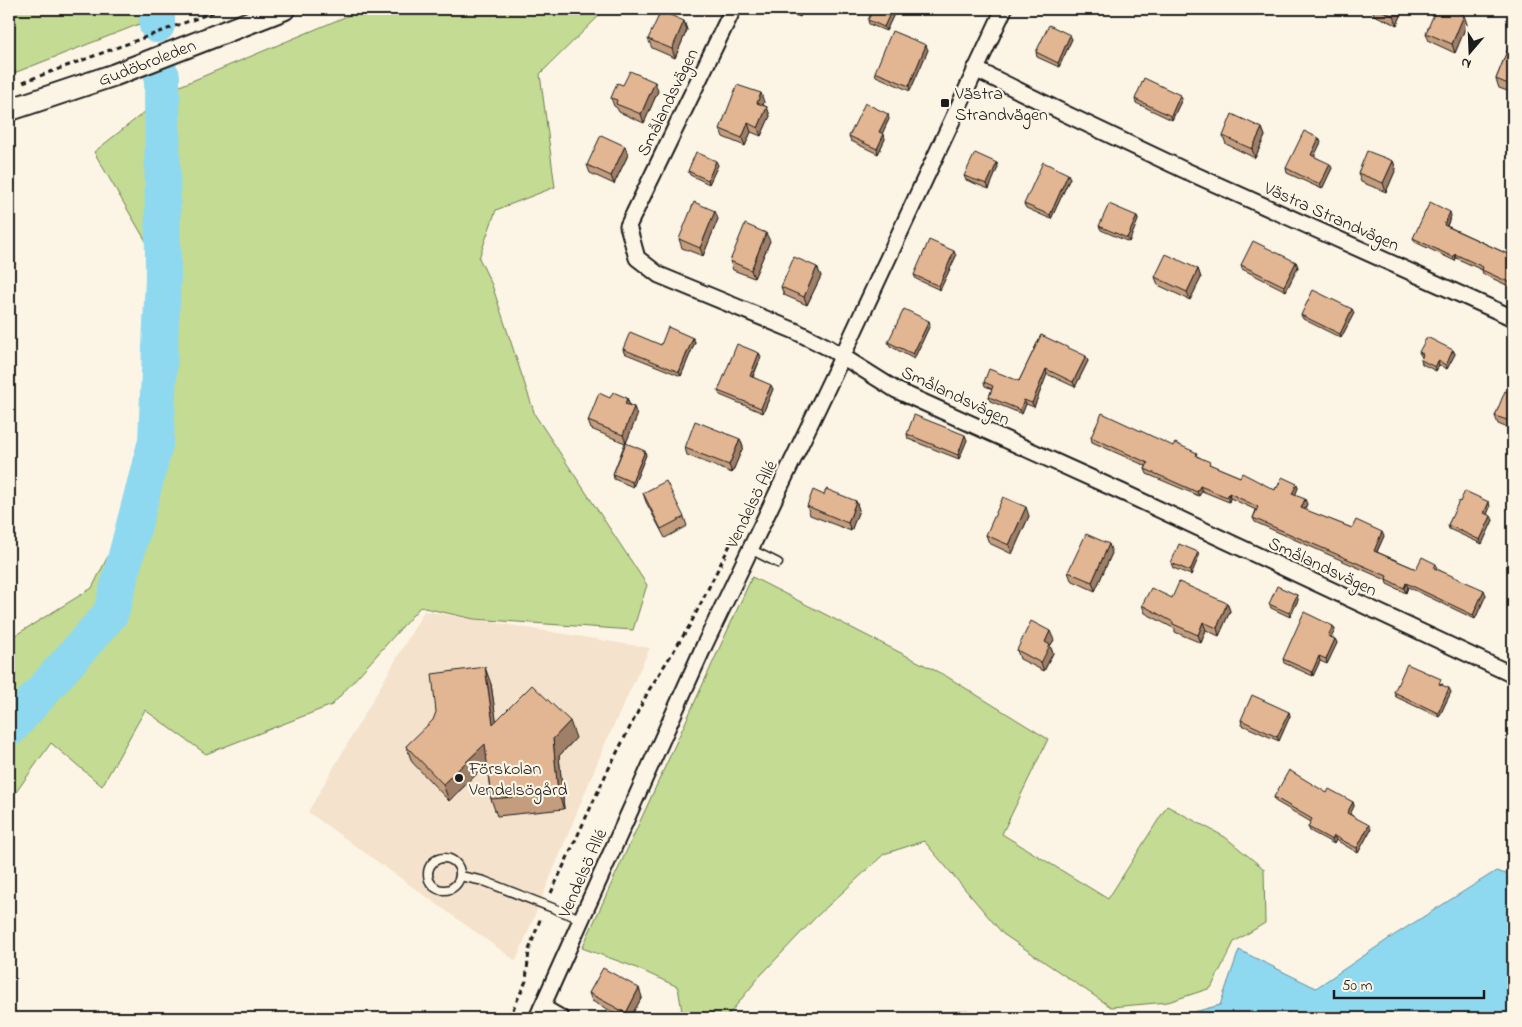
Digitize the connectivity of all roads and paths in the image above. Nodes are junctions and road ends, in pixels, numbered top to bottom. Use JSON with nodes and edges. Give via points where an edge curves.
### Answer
{"nodes":[{"id":1,"x":222,"y":9,"type":"edge"},
{"id":2,"x":284,"y":9,"type":"edge"},
{"id":3,"x":733,"y":9,"type":"edge"},
{"id":4,"x":1004,"y":9,"type":"edge"},
{"id":5,"x":975,"y":69,"type":"junction"},
{"id":6,"x":18,"y":84,"type":"dead end"},
{"id":7,"x":9,"y":110,"type":"edge"},
{"id":8,"x":1513,"y":318,"type":"edge"},
{"id":9,"x":842,"y":357,"type":"junction"},
{"id":10,"x":742,"y":521,"type":"dead end"},
{"id":11,"x":750,"y":549,"type":"junction"},
{"id":12,"x":778,"y":563,"type":"dead end"},
{"id":13,"x":1513,"y":674,"type":"edge"},
{"id":14,"x":460,"y":876,"type":"junction"},
{"id":15,"x":546,"y":905,"type":"junction"},
{"id":16,"x":581,"y":920,"type":"junction"},
{"id":17,"x":539,"y":1013,"type":"edge"},
{"id":18,"x":509,"y":1018,"type":"edge"},
{"id":19,"x":561,"y":1018,"type":"edge"}],
"edges":[{"from":1,"to":6,"type":"path"},
{"from":2,"to":7,"type":"main road","name":"Gudöbroleden","via":[[114,75]]},
{"from":3,"to":9,"type":"street","name":"Smålandsvägen","via":[[628,226],[637,258],[659,275],[795,330]]},
{"from":4,"to":5,"type":"street","name":"Vendelsö Allé"},
{"from":5,"to":8,"type":"street","name":"Västra Strandvägen","via":[[1182,169]]},
{"from":5,"to":9,"type":"street","name":"Vendelsö Allé"},
{"from":9,"to":11,"type":"street","name":"Vendelsö Allé"},
{"from":9,"to":13,"type":"street","name":"Smålandsvägen","via":[[896,390]]},
{"from":10,"to":15,"type":"path","via":[[690,625],[649,690],[607,772]]},
{"from":11,"to":12,"type":"lane"},
{"from":11,"to":16,"type":"street","name":"Vendelsö Allé"},
{"from":14,"to":14,"type":"lane","via":[[457,866],[448,859],[438,860],[429,873],[430,882],[442,890],[452,888]]},
{"from":14,"to":15,"type":"lane","via":[[484,881]]},
{"from":15,"to":16,"type":"lane"},
{"from":15,"to":18,"type":"path","via":[[529,950],[526,981]]},
{"from":16,"to":17,"type":"street","name":"Vendelsö Allé"},
{"from":17,"to":19,"type":"street"}]}
